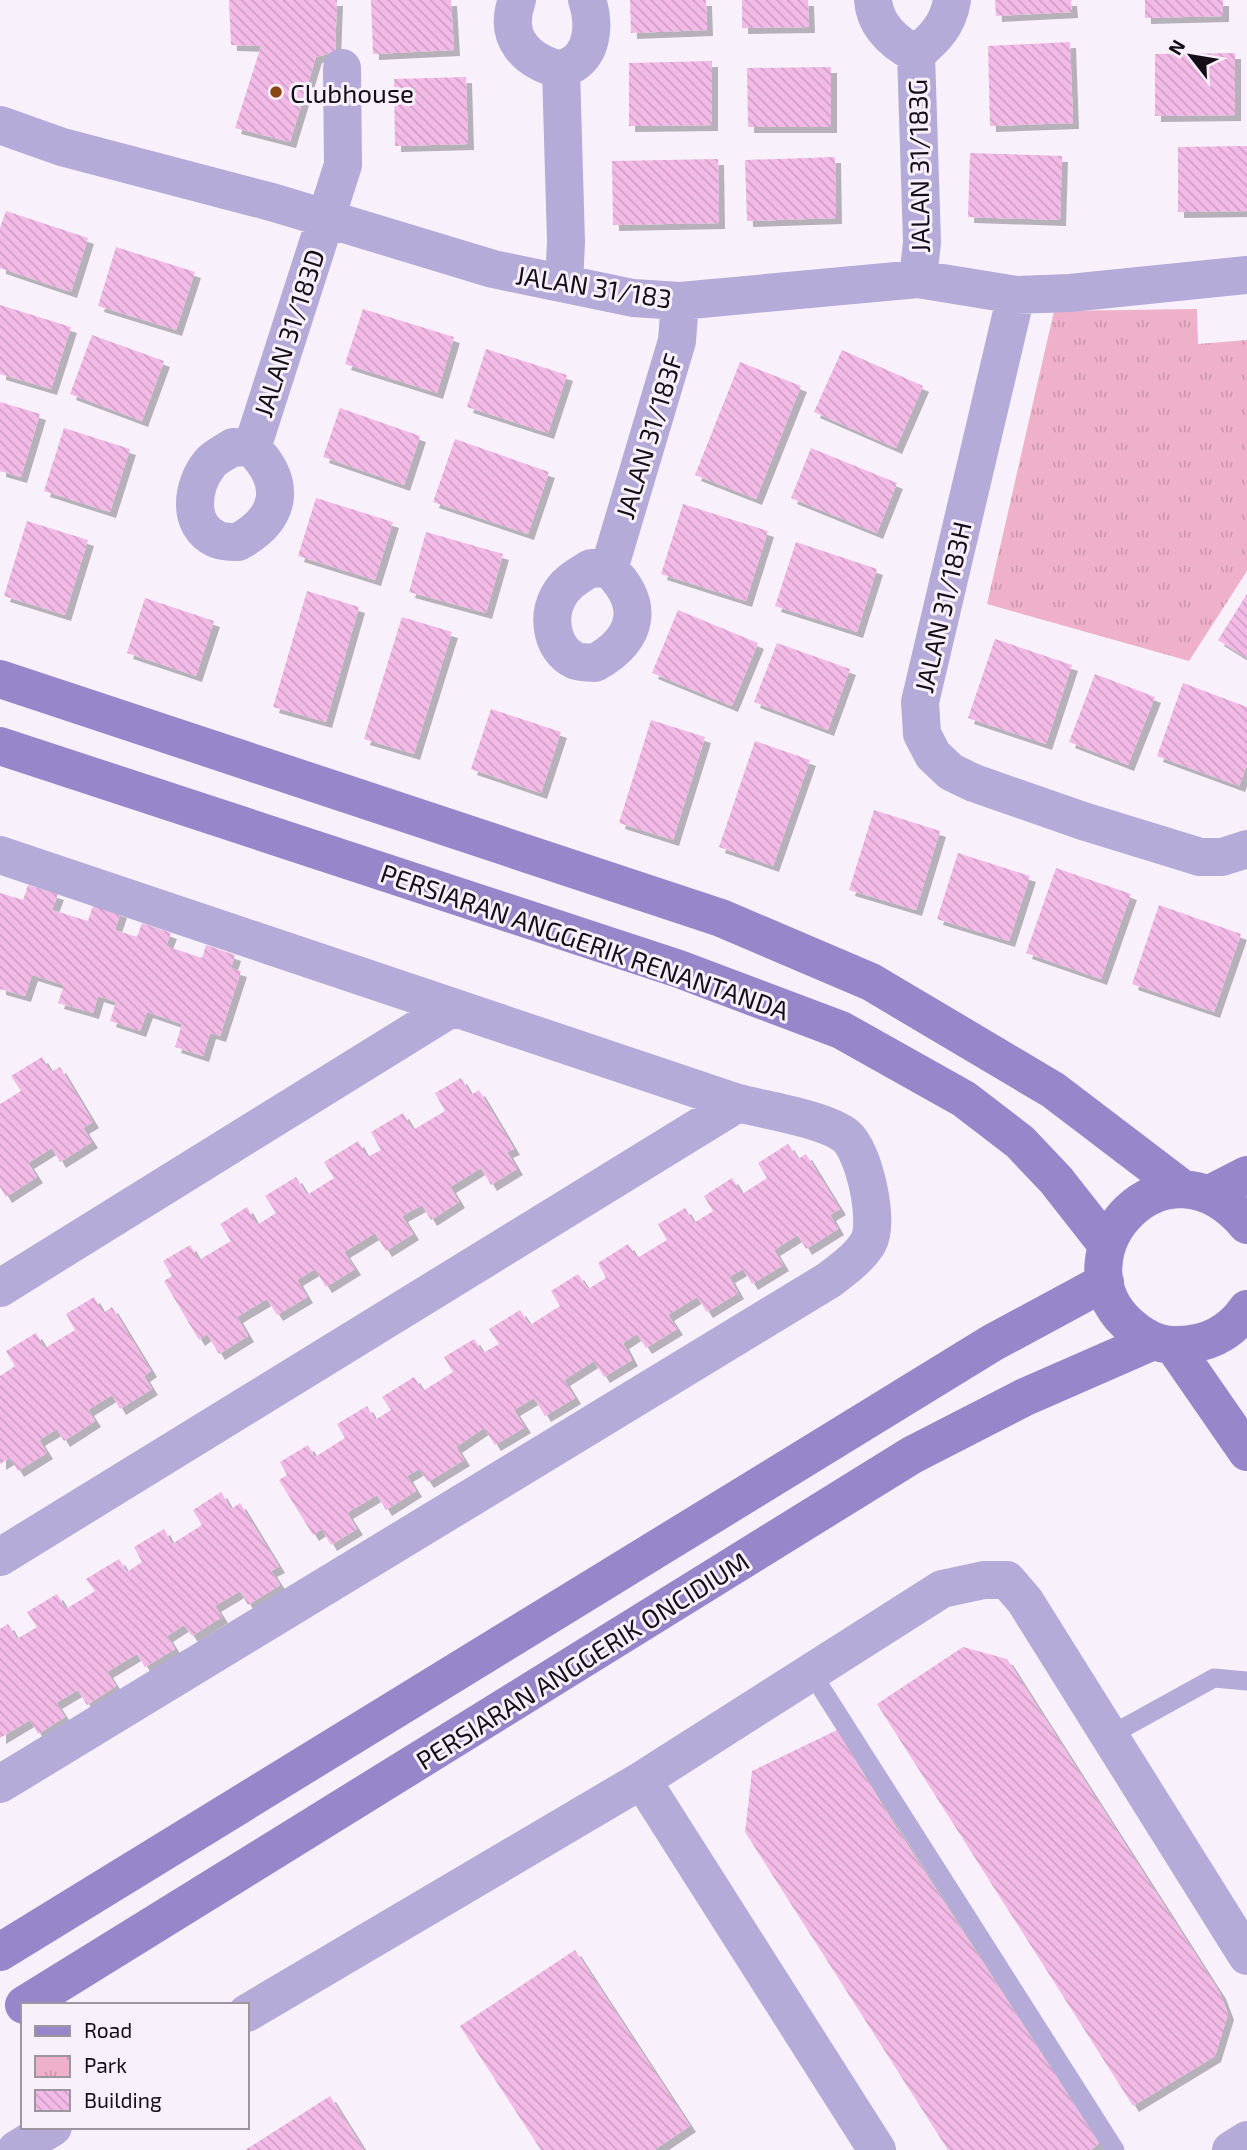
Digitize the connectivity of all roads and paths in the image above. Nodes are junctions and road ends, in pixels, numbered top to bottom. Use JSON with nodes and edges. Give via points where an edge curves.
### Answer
{"nodes":[{"id":1,"x":517,"y":0,"type":"edge"},
{"id":2,"x":587,"y":0,"type":"edge"},
{"id":3,"x":873,"y":0,"type":"edge"},
{"id":4,"x":951,"y":0,"type":"edge"},
{"id":5,"x":916,"y":54,"type":"junction"},
{"id":6,"x":342,"y":68,"type":"dead end"},
{"id":7,"x":561,"y":70,"type":"junction"},
{"id":8,"x":0,"y":125,"type":"edge"},
{"id":9,"x":326,"y":219,"type":"junction"},
{"id":10,"x":1247,"y":275,"type":"edge"},
{"id":11,"x":918,"y":279,"type":"junction"},
{"id":12,"x":564,"y":283,"type":"junction"},
{"id":13,"x":1016,"y":295,"type":"junction"},
{"id":14,"x":680,"y":302,"type":"junction"},
{"id":15,"x":252,"y":448,"type":"dead end"},
{"id":16,"x":609,"y":569,"type":"dead end"},
{"id":17,"x":0,"y":679,"type":"edge"},
{"id":18,"x":0,"y":746,"type":"edge"},
{"id":19,"x":1247,"y":849,"type":"edge"},
{"id":20,"x":0,"y":855,"type":"edge"},
{"id":21,"x":453,"y":1007,"type":"junction"},
{"id":22,"x":738,"y":1103,"type":"junction"},
{"id":23,"x":1247,"y":1175,"type":"edge"},
{"id":24,"x":1196,"y":1192,"type":"junction"},
{"id":25,"x":1247,"y":1226,"type":"edge"},
{"id":26,"x":1107,"y":1245,"type":"junction"},
{"id":27,"x":1105,"y":1282,"type":"junction"},
{"id":28,"x":0,"y":1287,"type":"edge"},
{"id":29,"x":1247,"y":1309,"type":"edge"},
{"id":30,"x":1163,"y":1343,"type":"junction"},
{"id":31,"x":1247,"y":1452,"type":"edge"},
{"id":32,"x":0,"y":1557,"type":"edge"},
{"id":33,"x":811,"y":1672,"type":"junction"},
{"id":34,"x":1247,"y":1681,"type":"edge"},
{"id":35,"x":1109,"y":1736,"type":"junction"},
{"id":36,"x":642,"y":1780,"type":"junction"},
{"id":37,"x":0,"y":1784,"type":"edge"},
{"id":38,"x":0,"y":1952,"type":"edge"},
{"id":39,"x":1247,"y":1956,"type":"edge"},
{"id":40,"x":27,"y":2003,"type":"edge"},
{"id":41,"x":21,"y":2007,"type":"edge"},
{"id":42,"x":248,"y":2012,"type":"edge"},
{"id":43,"x":0,"y":2020,"type":"edge"},
{"id":44,"x":1247,"y":2140,"type":"edge"},
{"id":45,"x":877,"y":2150,"type":"edge"},
{"id":46,"x":1115,"y":2150,"type":"edge"},
{"id":47,"x":1231,"y":2150,"type":"edge"}],
"edges":[{"from":1,"to":7,"type":"street","via":[[513,30],[522,49],[541,65]]},
{"from":2,"to":7,"type":"street","via":[[593,20],[590,40],[578,61]]},
{"from":3,"to":5,"type":"street","name":"JALAN 31/183G","via":[[881,24],[897,44]]},
{"from":4,"to":5,"type":"street","name":"JALAN 31/183G","via":[[937,37]]},
{"from":5,"to":11,"type":"street","name":"JALAN 31/183G","via":[[922,242]]},
{"from":6,"to":9,"type":"street","name":"JALAN 31/183D","via":[[343,165]]},
{"from":7,"to":12,"type":"street"},
{"from":8,"to":9,"type":"street","name":"JALAN 31/183","via":[[62,147]]},
{"from":9,"to":12,"type":"street","name":"JALAN 31/183","via":[[493,269]]},
{"from":9,"to":15,"type":"street","name":"JALAN 31/183D"},
{"from":10,"to":13,"type":"street","name":"JALAN 31/183"},
{"from":11,"to":13,"type":"street","name":"JALAN 31/183"},
{"from":11,"to":14,"type":"street","name":"JALAN 31/183"},
{"from":12,"to":14,"type":"street","name":"JALAN 31/183","via":[[633,298]]},
{"from":13,"to":19,"type":"street","name":"JALAN 31/183H","via":[[920,702],[922,734],[933,755],[951,772],[975,783],[1200,857],[1222,857]]},
{"from":14,"to":16,"type":"street","name":"JALAN 31/183F","via":[[677,341]]},
{"from":17,"to":24,"type":"main road","via":[[721,918],[871,982],[1053,1090]]},
{"from":18,"to":26,"type":"main road","name":"PERSIARAN ANGGERIK RENANTANDA","via":[[679,969],[841,1030],[964,1099],[1020,1142]]},
{"from":20,"to":21,"type":"street"},
{"from":21,"to":22,"type":"street"},
{"from":21,"to":28,"type":"street"},
{"from":22,"to":32,"type":"street"},
{"from":22,"to":37,"type":"street","via":[[818,1123],[846,1136],[860,1157],[872,1212],[869,1241],[853,1261]]},
{"from":23,"to":24,"type":"main road"},
{"from":24,"to":25,"type":"main road","via":[[1232,1208]]},
{"from":24,"to":26,"type":"main road","via":[[1166,1191],[1136,1205],[1119,1222]]},
{"from":26,"to":27,"type":"main road"},
{"from":27,"to":30,"type":"main road","via":[[1122,1318],[1136,1331]]},
{"from":27,"to":38,"type":"main road","name":"PERSIARAN ANGGERIK ONCIDIUM","via":[[992,1343]]},
{"from":29,"to":30,"type":"main road","name":"PERSIARAN ANGGERIK ONCIDIUM","via":[[1227,1331],[1211,1340],[1192,1345]]},
{"from":30,"to":31,"type":"main road"},
{"from":30,"to":40,"type":"main road","name":"PERSIARAN ANGGERIK ONCIDIUM","via":[[1025,1397],[912,1455]]},
{"from":33,"to":35,"type":"street","via":[[942,1589],[1007,1580],[1025,1601]]},
{"from":33,"to":36,"type":"street"},
{"from":33,"to":46,"type":"lane"},
{"from":34,"to":35,"type":"lane","via":[[1214,1678]]},
{"from":35,"to":39,"type":"street"},
{"from":36,"to":42,"type":"street"},
{"from":36,"to":45,"type":"street"},
{"from":41,"to":43,"type":"main road","name":"PERSIARAN ANGGERIK ONCIDIUM"},
{"from":44,"to":47,"type":"street"}]}
